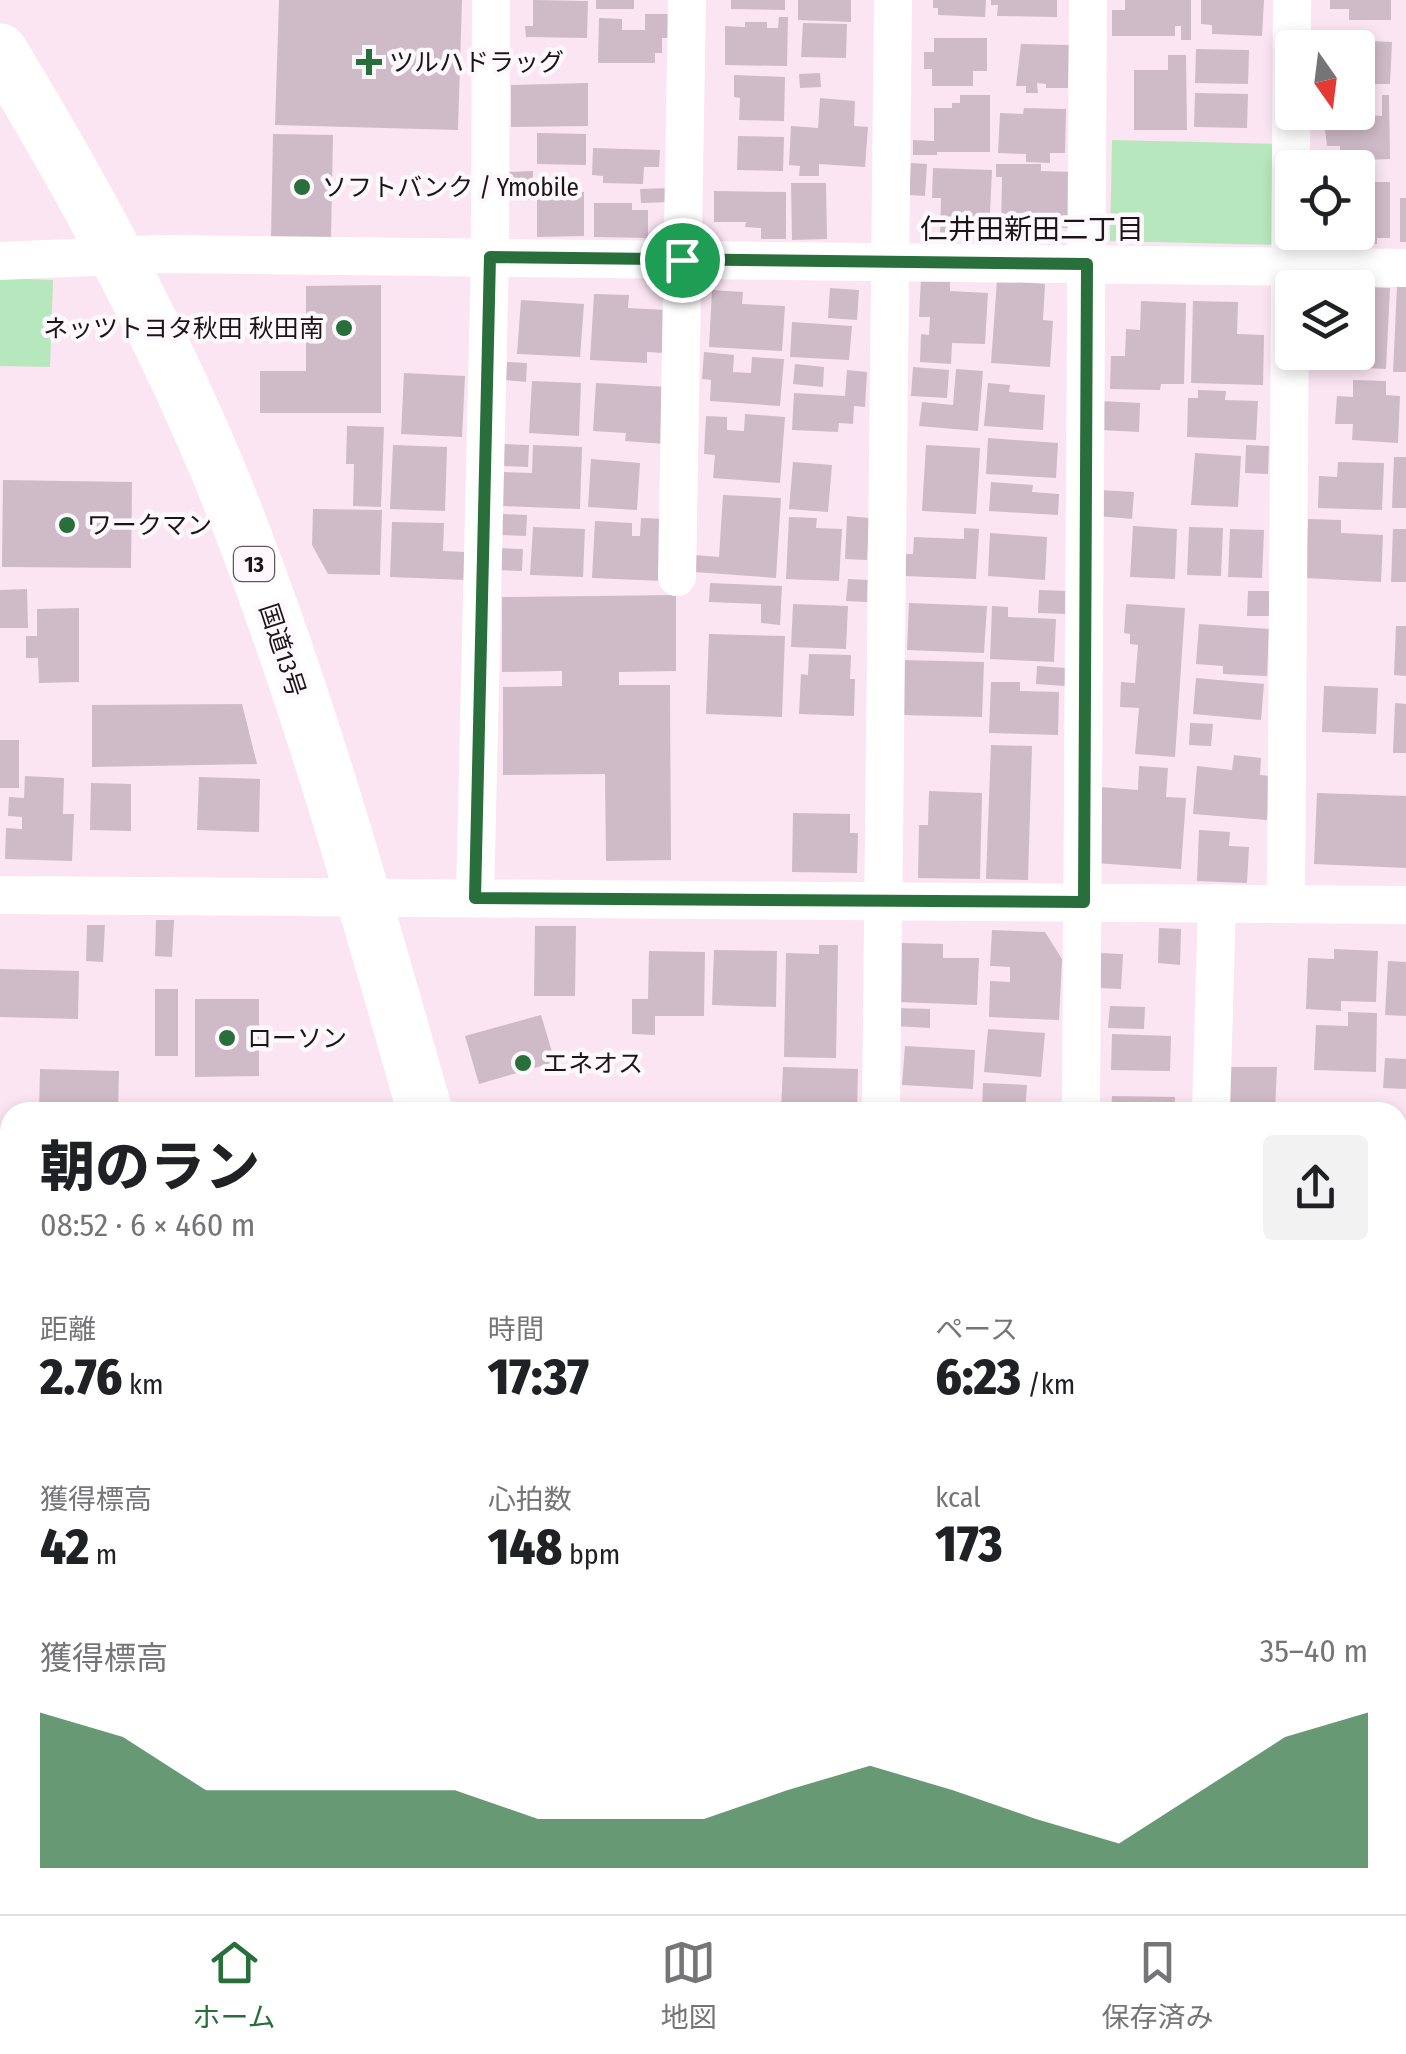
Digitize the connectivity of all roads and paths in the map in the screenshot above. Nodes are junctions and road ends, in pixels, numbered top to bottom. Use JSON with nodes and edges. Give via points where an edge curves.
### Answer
{"nodes":[{"id":1,"x":491,"y":0,"type":"edge"},
{"id":2,"x":687,"y":0,"type":"edge"},
{"id":3,"x":893,"y":0,"type":"edge"},
{"id":4,"x":1088,"y":0,"type":"edge"},
{"id":5,"x":1292,"y":0,"type":"edge"},
{"id":6,"x":0,"y":51,"type":"edge"},
{"id":7,"x":117,"y":256,"type":"junction"},
{"id":8,"x":490,"y":257,"type":"junction"},
{"id":9,"x":682,"y":260,"type":"junction"},
{"id":10,"x":0,"y":261,"type":"edge"},
{"id":11,"x":890,"y":262,"type":"junction"},
{"id":12,"x":1087,"y":264,"type":"junction"},
{"id":13,"x":1288,"y":267,"type":"junction"},
{"id":14,"x":1406,"y":268,"type":"edge"},
{"id":15,"x":677,"y":576,"type":"dead end"},
{"id":16,"x":0,"y":894,"type":"edge"},
{"id":17,"x":363,"y":896,"type":"junction"},
{"id":18,"x":475,"y":898,"type":"junction"},
{"id":19,"x":884,"y":900,"type":"junction"},
{"id":20,"x":1084,"y":902,"type":"junction"},
{"id":21,"x":1217,"y":904,"type":"junction"},
{"id":22,"x":1286,"y":904,"type":"junction"},
{"id":23,"x":1406,"y":904,"type":"edge"},
{"id":24,"x":423,"y":1102,"type":"edge"},
{"id":25,"x":881,"y":1102,"type":"edge"},
{"id":26,"x":1082,"y":1102,"type":"edge"},
{"id":27,"x":1210,"y":1102,"type":"edge"}],
"edges":[{"from":1,"to":8,"type":"street"},
{"from":2,"to":9,"type":"street"},
{"from":3,"to":11,"type":"street"},
{"from":4,"to":12,"type":"street"},
{"from":5,"to":13,"type":"street"},
{"from":6,"to":7,"type":"highway","name":"国道13号","number":"13"},
{"from":7,"to":8,"type":"street"},
{"from":7,"to":10,"type":"street"},
{"from":7,"to":17,"type":"highway","name":"国道13号","number":"13","via":[[235,512]]},
{"from":8,"to":9,"type":"street"},
{"from":8,"to":18,"type":"street"},
{"from":9,"to":11,"type":"street"},
{"from":9,"to":15,"type":"street"},
{"from":11,"to":12,"type":"street"},
{"from":11,"to":19,"type":"street"},
{"from":12,"to":13,"type":"street"},
{"from":12,"to":20,"type":"street"},
{"from":13,"to":14,"type":"street"},
{"from":13,"to":22,"type":"street"},
{"from":16,"to":17,"type":"street"},
{"from":17,"to":18,"type":"street"},
{"from":17,"to":24,"type":"highway","name":"国道13号","number":"13"},
{"from":18,"to":19,"type":"street"},
{"from":19,"to":20,"type":"street"},
{"from":19,"to":25,"type":"street"},
{"from":20,"to":21,"type":"street"},
{"from":20,"to":26,"type":"street"},
{"from":21,"to":22,"type":"street"},
{"from":21,"to":27,"type":"street"},
{"from":22,"to":23,"type":"street"}]}
